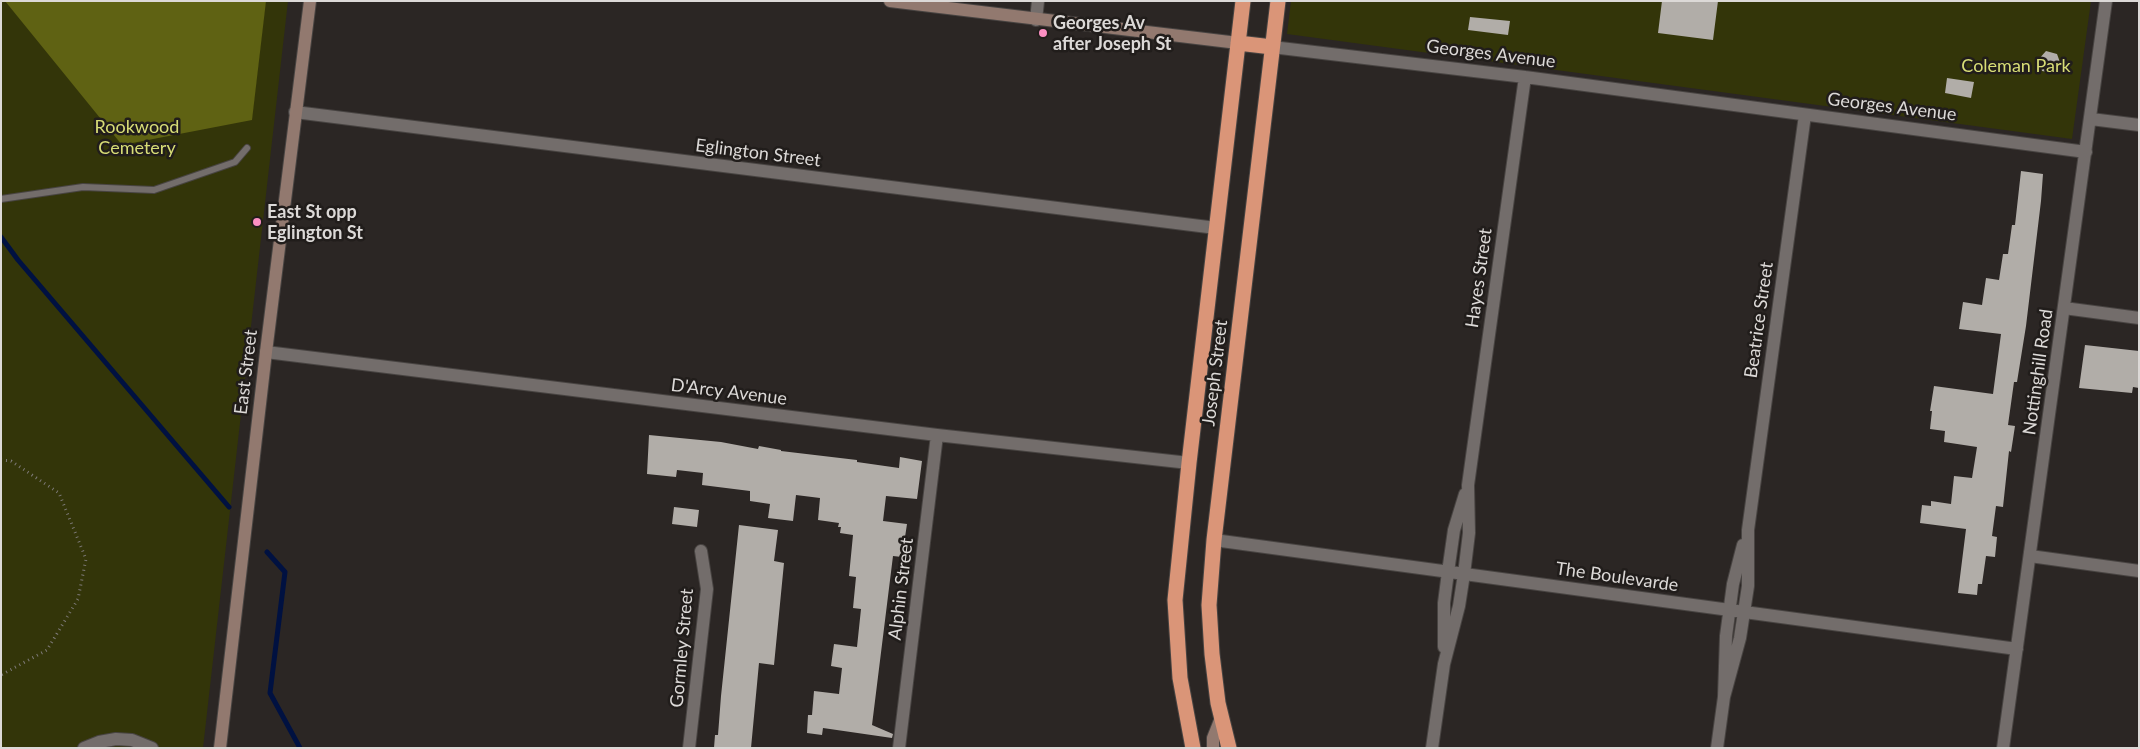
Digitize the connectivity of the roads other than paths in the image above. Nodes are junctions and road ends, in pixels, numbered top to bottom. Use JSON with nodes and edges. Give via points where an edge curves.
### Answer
{"nodes":[{"id":1,"x":310,"y":1,"type":"edge"},
{"id":2,"x":890,"y":1,"type":"edge"},
{"id":3,"x":1038,"y":1,"type":"edge"},
{"id":4,"x":1243,"y":1,"type":"edge"},
{"id":5,"x":1278,"y":1,"type":"edge"},
{"id":6,"x":2106,"y":1,"type":"edge"},
{"id":7,"x":1036,"y":20,"type":"junction"},
{"id":8,"x":1238,"y":44,"type":"junction"},
{"id":9,"x":1272,"y":47,"type":"junction"},
{"id":10,"x":1525,"y":77,"type":"junction"},
{"id":11,"x":295,"y":112,"type":"junction"},
{"id":12,"x":1805,"y":115,"type":"junction"},
{"id":13,"x":2090,"y":118,"type":"junction"},
{"id":14,"x":2139,"y":125,"type":"edge"},
{"id":15,"x":248,"y":148,"type":"dead end"},
{"id":16,"x":2086,"y":152,"type":"junction"},
{"id":17,"x":1,"y":199,"type":"edge"},
{"id":18,"x":1216,"y":228,"type":"junction"},
{"id":19,"x":2064,"y":308,"type":"junction"},
{"id":20,"x":2139,"y":318,"type":"edge"},
{"id":21,"x":266,"y":352,"type":"junction"},
{"id":22,"x":937,"y":435,"type":"junction"},
{"id":23,"x":1189,"y":463,"type":"junction"},
{"id":24,"x":1468,"y":485,"type":"junction"},
{"id":25,"x":1748,"y":530,"type":"junction"},
{"id":26,"x":1214,"y":540,"type":"junction"},
{"id":27,"x":701,"y":551,"type":"dead end"},
{"id":28,"x":2030,"y":556,"type":"junction"},
{"id":29,"x":2139,"y":571,"type":"edge"},
{"id":30,"x":1448,"y":572,"type":"junction"},
{"id":31,"x":1464,"y":574,"type":"junction"},
{"id":32,"x":1729,"y":610,"type":"junction"},
{"id":33,"x":1743,"y":612,"type":"junction"},
{"id":34,"x":2017,"y":649,"type":"junction"},
{"id":35,"x":1444,"y":664,"type":"junction"},
{"id":36,"x":1724,"y":697,"type":"junction"},
{"id":37,"x":1221,"y":718,"type":"junction"},
{"id":38,"x":84,"y":748,"type":"edge"},
{"id":39,"x":152,"y":748,"type":"edge"},
{"id":40,"x":220,"y":748,"type":"edge"},
{"id":41,"x":689,"y":748,"type":"edge"},
{"id":42,"x":899,"y":748,"type":"edge"},
{"id":43,"x":1193,"y":748,"type":"edge"},
{"id":44,"x":1214,"y":748,"type":"edge"},
{"id":45,"x":1229,"y":748,"type":"edge"},
{"id":46,"x":1432,"y":748,"type":"edge"},
{"id":47,"x":1718,"y":748,"type":"edge"},
{"id":48,"x":2003,"y":748,"type":"edge"}],
"edges":[{"from":1,"to":11,"type":"main road","name":"East Street"},
{"from":2,"to":7,"type":"main road","name":"Georges Avenue"},
{"from":3,"to":7,"type":"street"},
{"from":4,"to":8,"type":"highway","name":"Joseph Street"},
{"from":5,"to":9,"type":"highway","name":"Joseph Street"},
{"from":6,"to":13,"type":"street","name":"Nottinghill Road"},
{"from":7,"to":8,"type":"main road","name":"Georges Avenue"},
{"from":8,"to":9,"type":"highway","name":"Georges Avenue"},
{"from":8,"to":18,"type":"highway","name":"Joseph Street"},
{"from":9,"to":10,"type":"street","name":"Georges Avenue"},
{"from":9,"to":26,"type":"highway","name":"Joseph Street"},
{"from":10,"to":12,"type":"street","name":"Georges Avenue"},
{"from":10,"to":24,"type":"street","name":"Hayes Street"},
{"from":11,"to":18,"type":"street","name":"Eglington Street"},
{"from":11,"to":21,"type":"main road","name":"East Street"},
{"from":12,"to":16,"type":"street","name":"Georges Avenue"},
{"from":12,"to":25,"type":"street","name":"Beatrice Street"},
{"from":13,"to":14,"type":"street"},
{"from":13,"to":16,"type":"street","name":"Nottinghill Road"},
{"from":15,"to":17,"type":"lane","via":[[236,162],[154,190],[83,187]]},
{"from":16,"to":19,"type":"street","name":"Nottinghill Road"},
{"from":18,"to":23,"type":"highway","name":"Joseph Street"},
{"from":19,"to":20,"type":"street"},
{"from":19,"to":28,"type":"street","name":"Nottinghill Road"},
{"from":21,"to":22,"type":"street","name":"D'Arcy Avenue"},
{"from":21,"to":40,"type":"main road","name":"East Street"},
{"from":22,"to":23,"type":"street","name":"D'Arcy Avenue"},
{"from":22,"to":42,"type":"street","name":"Alphin Street"},
{"from":23,"to":43,"type":"highway","name":"Joseph Street","via":[[1175,607],[1182,700]]},
{"from":24,"to":30,"type":"street","name":"Hayes Street","via":[[1454,530]]},
{"from":24,"to":31,"type":"street","name":"Hayes Street","via":[[1469,533]]},
{"from":25,"to":32,"type":"street","name":"Beatrice Street","via":[[1732,584]]},
{"from":25,"to":33,"type":"street","name":"Beatrice Street","via":[[1748,586]]},
{"from":26,"to":30,"type":"street","name":"The Boulevarde"},
{"from":26,"to":37,"type":"highway","name":"Joseph Street","via":[[1209,604]]},
{"from":27,"to":41,"type":"street","name":"Gormley Street","via":[[707,589]]},
{"from":28,"to":29,"type":"street"},
{"from":28,"to":34,"type":"street","name":"Nottinghill Road"},
{"from":30,"to":31,"type":"street","name":"The Boulevarde"},
{"from":30,"to":35,"type":"street","name":"Hayes Street","via":[[1444,603]]},
{"from":31,"to":32,"type":"street","name":"The Boulevarde"},
{"from":31,"to":35,"type":"street","name":"Hayes Street"},
{"from":32,"to":33,"type":"street","name":"The Boulevarde"},
{"from":32,"to":36,"type":"street","name":"Beatrice Street"},
{"from":33,"to":34,"type":"street","name":"The Boulevarde"},
{"from":33,"to":36,"type":"street","name":"Beatrice Street","via":[[1740,638]]},
{"from":34,"to":48,"type":"street","name":"Nottinghill Road"},
{"from":35,"to":46,"type":"street","name":"Hayes Street"},
{"from":36,"to":47,"type":"street","name":"Beatrice Street"},
{"from":37,"to":44,"type":"main road","name":"Joseph Street","via":[[1213,738]]},
{"from":37,"to":45,"type":"highway"},
{"from":38,"to":39,"type":"street","via":[[116,739],[132,740]]}]}
